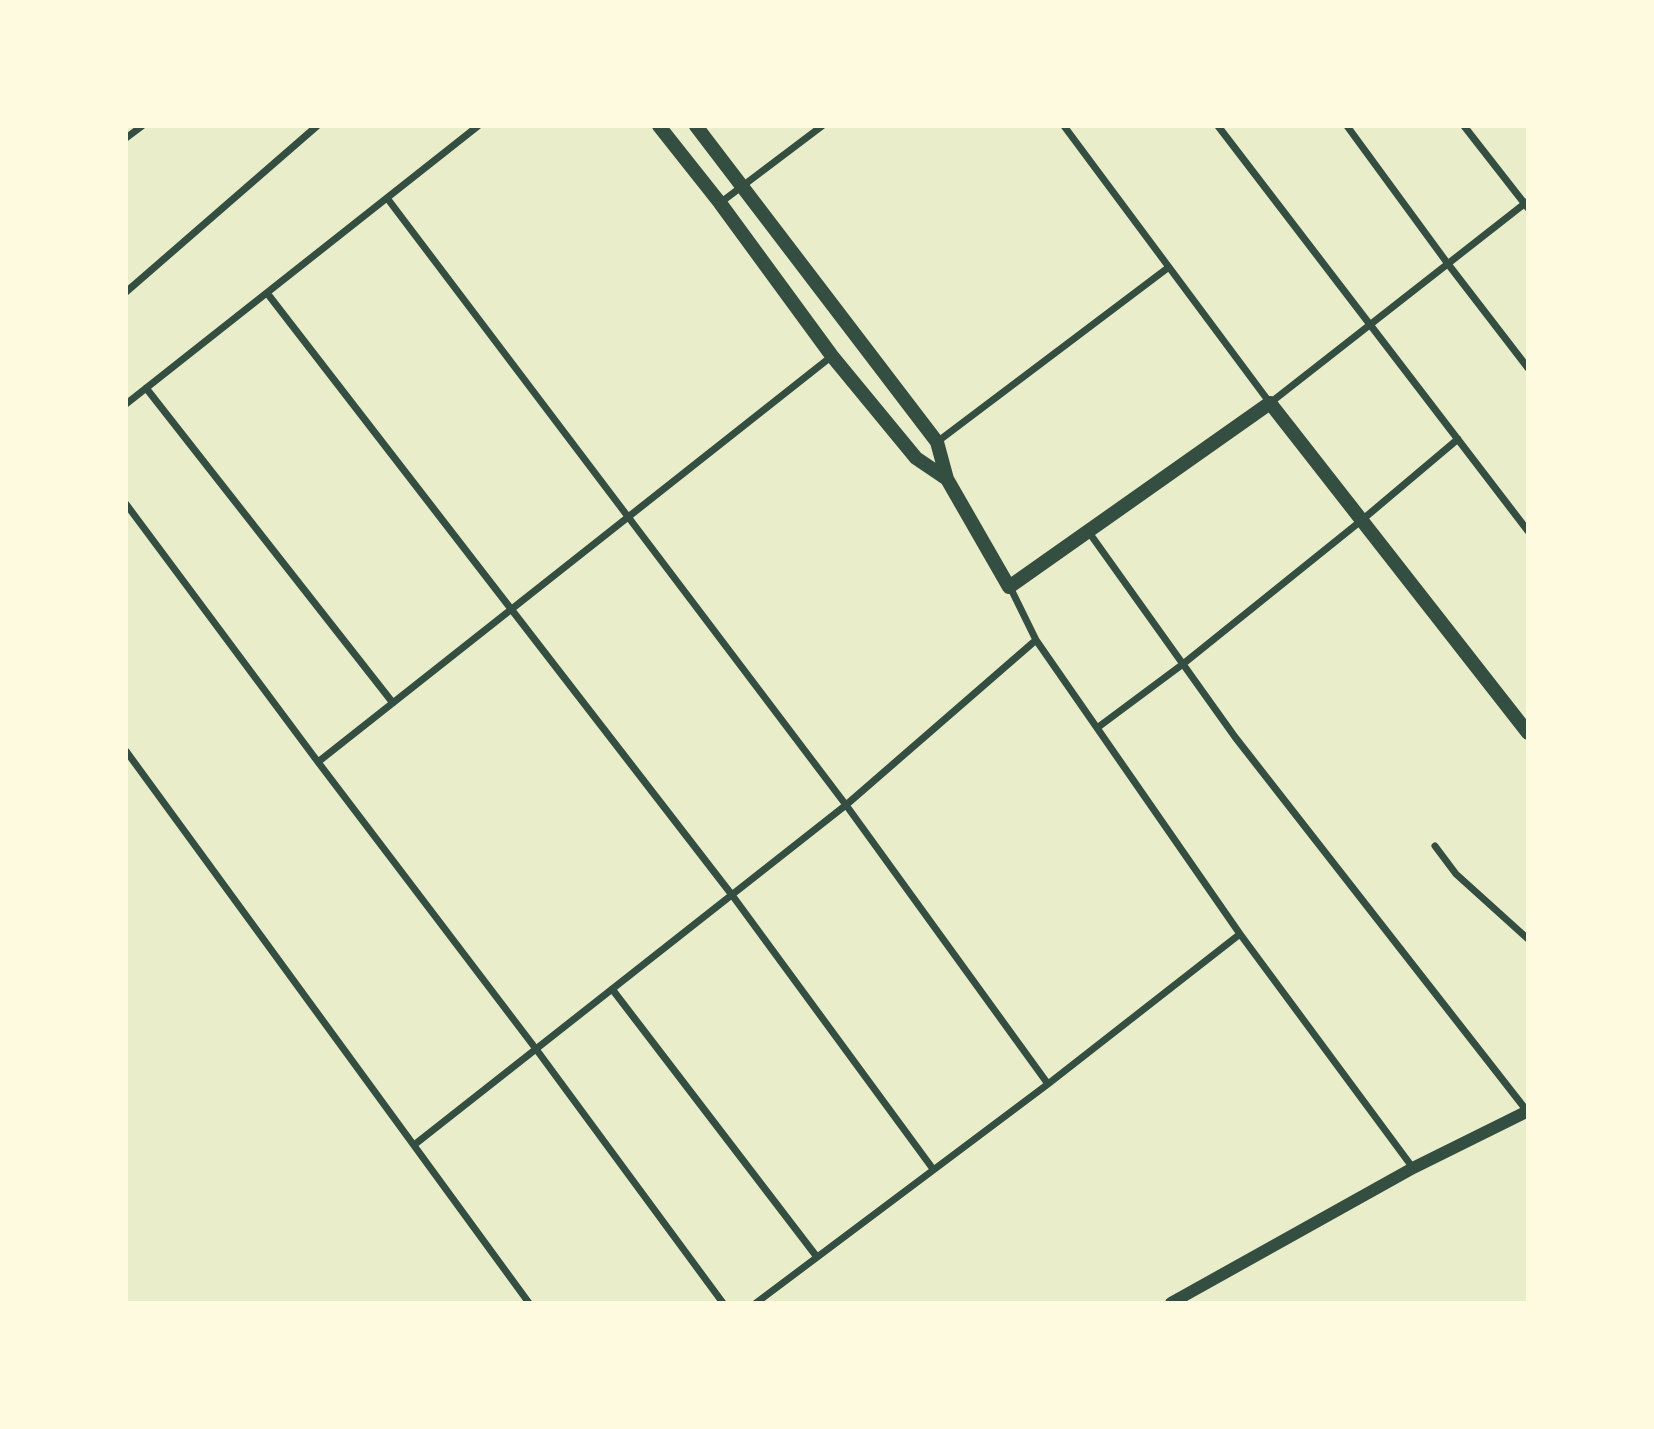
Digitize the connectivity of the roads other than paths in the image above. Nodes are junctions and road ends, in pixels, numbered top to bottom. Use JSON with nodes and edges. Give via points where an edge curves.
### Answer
{"nodes":[{"id":1,"x":142,"y":126,"type":"edge"},
{"id":2,"x":317,"y":126,"type":"edge"},
{"id":3,"x":478,"y":126,"type":"edge"},
{"id":4,"x":659,"y":126,"type":"edge"},
{"id":5,"x":696,"y":126,"type":"edge"},
{"id":6,"x":822,"y":126,"type":"edge"},
{"id":7,"x":1063,"y":126,"type":"edge"},
{"id":8,"x":1218,"y":126,"type":"edge"},
{"id":9,"x":1347,"y":126,"type":"edge"},
{"id":10,"x":1464,"y":126,"type":"edge"},
{"id":11,"x":126,"y":138,"type":"edge"},
{"id":12,"x":742,"y":187,"type":"junction"},
{"id":13,"x":387,"y":198,"type":"junction"},
{"id":14,"x":720,"y":203,"type":"junction"},
{"id":15,"x":1527,"y":204,"type":"edge"},
{"id":16,"x":1448,"y":264,"type":"junction"},
{"id":17,"x":1169,"y":267,"type":"junction"},
{"id":18,"x":126,"y":292,"type":"edge"},
{"id":19,"x":267,"y":293,"type":"junction"},
{"id":20,"x":1371,"y":324,"type":"junction"},
{"id":21,"x":832,"y":356,"type":"junction"},
{"id":22,"x":1528,"y":368,"type":"edge"},
{"id":23,"x":146,"y":388,"type":"junction"},
{"id":24,"x":1270,"y":403,"type":"junction"},
{"id":25,"x":126,"y":404,"type":"edge"},
{"id":26,"x":1458,"y":439,"type":"junction"},
{"id":27,"x":937,"y":442,"type":"junction"},
{"id":28,"x":947,"y":480,"type":"junction"},
{"id":29,"x":126,"y":504,"type":"edge"},
{"id":30,"x":629,"y":517,"type":"junction"},
{"id":31,"x":1362,"y":520,"type":"junction"},
{"id":32,"x":1088,"y":531,"type":"junction"},
{"id":33,"x":1528,"y":531,"type":"edge"},
{"id":34,"x":1009,"y":587,"type":"junction"},
{"id":35,"x":511,"y":610,"type":"junction"},
{"id":36,"x":1036,"y":640,"type":"junction"},
{"id":37,"x":1183,"y":664,"type":"junction"},
{"id":38,"x":393,"y":703,"type":"junction"},
{"id":39,"x":1097,"y":728,"type":"junction"},
{"id":40,"x":1528,"y":733,"type":"edge"},
{"id":41,"x":126,"y":751,"type":"edge"},
{"id":42,"x":318,"y":762,"type":"junction"},
{"id":43,"x":846,"y":805,"type":"junction"},
{"id":44,"x":1435,"y":846,"type":"dead end"},
{"id":45,"x":732,"y":895,"type":"junction"},
{"id":46,"x":1240,"y":934,"type":"junction"},
{"id":47,"x":1528,"y":939,"type":"edge"},
{"id":48,"x":612,"y":989,"type":"junction"},
{"id":49,"x":536,"y":1049,"type":"junction"},
{"id":50,"x":1048,"y":1084,"type":"junction"},
{"id":51,"x":1527,"y":1111,"type":"edge"},
{"id":52,"x":414,"y":1145,"type":"junction"},
{"id":53,"x":1413,"y":1168,"type":"junction"},
{"id":54,"x":933,"y":1169,"type":"junction"},
{"id":55,"x":817,"y":1257,"type":"junction"},
{"id":56,"x":529,"y":1303,"type":"edge"},
{"id":57,"x":723,"y":1303,"type":"edge"},
{"id":58,"x":756,"y":1303,"type":"edge"},
{"id":59,"x":1171,"y":1303,"type":"edge"}],
"edges":[{"from":1,"to":11,"type":"street"},
{"from":2,"to":18,"type":"street"},
{"from":3,"to":13,"type":"street"},
{"from":4,"to":14,"type":"main road"},
{"from":5,"to":12,"type":"main road"},
{"from":6,"to":12,"type":"street"},
{"from":7,"to":17,"type":"street"},
{"from":8,"to":20,"type":"street"},
{"from":9,"to":16,"type":"street"},
{"from":10,"to":15,"type":"street"},
{"from":12,"to":14,"type":"street"},
{"from":12,"to":27,"type":"main road"},
{"from":13,"to":19,"type":"street"},
{"from":13,"to":30,"type":"street"},
{"from":14,"to":21,"type":"main road"},
{"from":15,"to":16,"type":"street"},
{"from":16,"to":20,"type":"street"},
{"from":16,"to":22,"type":"street"},
{"from":17,"to":24,"type":"street"},
{"from":17,"to":27,"type":"street"},
{"from":19,"to":23,"type":"street"},
{"from":19,"to":35,"type":"street"},
{"from":20,"to":24,"type":"street"},
{"from":20,"to":26,"type":"street"},
{"from":21,"to":28,"type":"main road","via":[[916,458]]},
{"from":21,"to":30,"type":"street"},
{"from":23,"to":25,"type":"street"},
{"from":23,"to":38,"type":"street"},
{"from":24,"to":31,"type":"main road"},
{"from":24,"to":32,"type":"main road"},
{"from":26,"to":31,"type":"street"},
{"from":26,"to":33,"type":"street"},
{"from":27,"to":28,"type":"main road"},
{"from":28,"to":34,"type":"main road"},
{"from":29,"to":42,"type":"street"},
{"from":30,"to":35,"type":"street"},
{"from":30,"to":43,"type":"street"},
{"from":31,"to":37,"type":"street"},
{"from":31,"to":40,"type":"main road"},
{"from":32,"to":34,"type":"main road"},
{"from":32,"to":37,"type":"street"},
{"from":34,"to":36,"type":"street"},
{"from":35,"to":38,"type":"street"},
{"from":35,"to":45,"type":"street"},
{"from":36,"to":39,"type":"street"},
{"from":36,"to":43,"type":"street"},
{"from":37,"to":39,"type":"street"},
{"from":37,"to":51,"type":"street"},
{"from":38,"to":42,"type":"street"},
{"from":39,"to":46,"type":"street"},
{"from":41,"to":52,"type":"street"},
{"from":42,"to":49,"type":"street"},
{"from":43,"to":45,"type":"street"},
{"from":43,"to":50,"type":"street"},
{"from":44,"to":47,"type":"street","via":[[1456,874]]},
{"from":45,"to":48,"type":"street"},
{"from":45,"to":54,"type":"street"},
{"from":46,"to":50,"type":"street"},
{"from":46,"to":53,"type":"street"},
{"from":48,"to":49,"type":"street"},
{"from":48,"to":55,"type":"street"},
{"from":49,"to":52,"type":"street"},
{"from":49,"to":57,"type":"street"},
{"from":50,"to":54,"type":"street"},
{"from":51,"to":53,"type":"street"},
{"from":52,"to":56,"type":"street"},
{"from":53,"to":59,"type":"street"},
{"from":54,"to":55,"type":"street"},
{"from":55,"to":58,"type":"street"}]}
